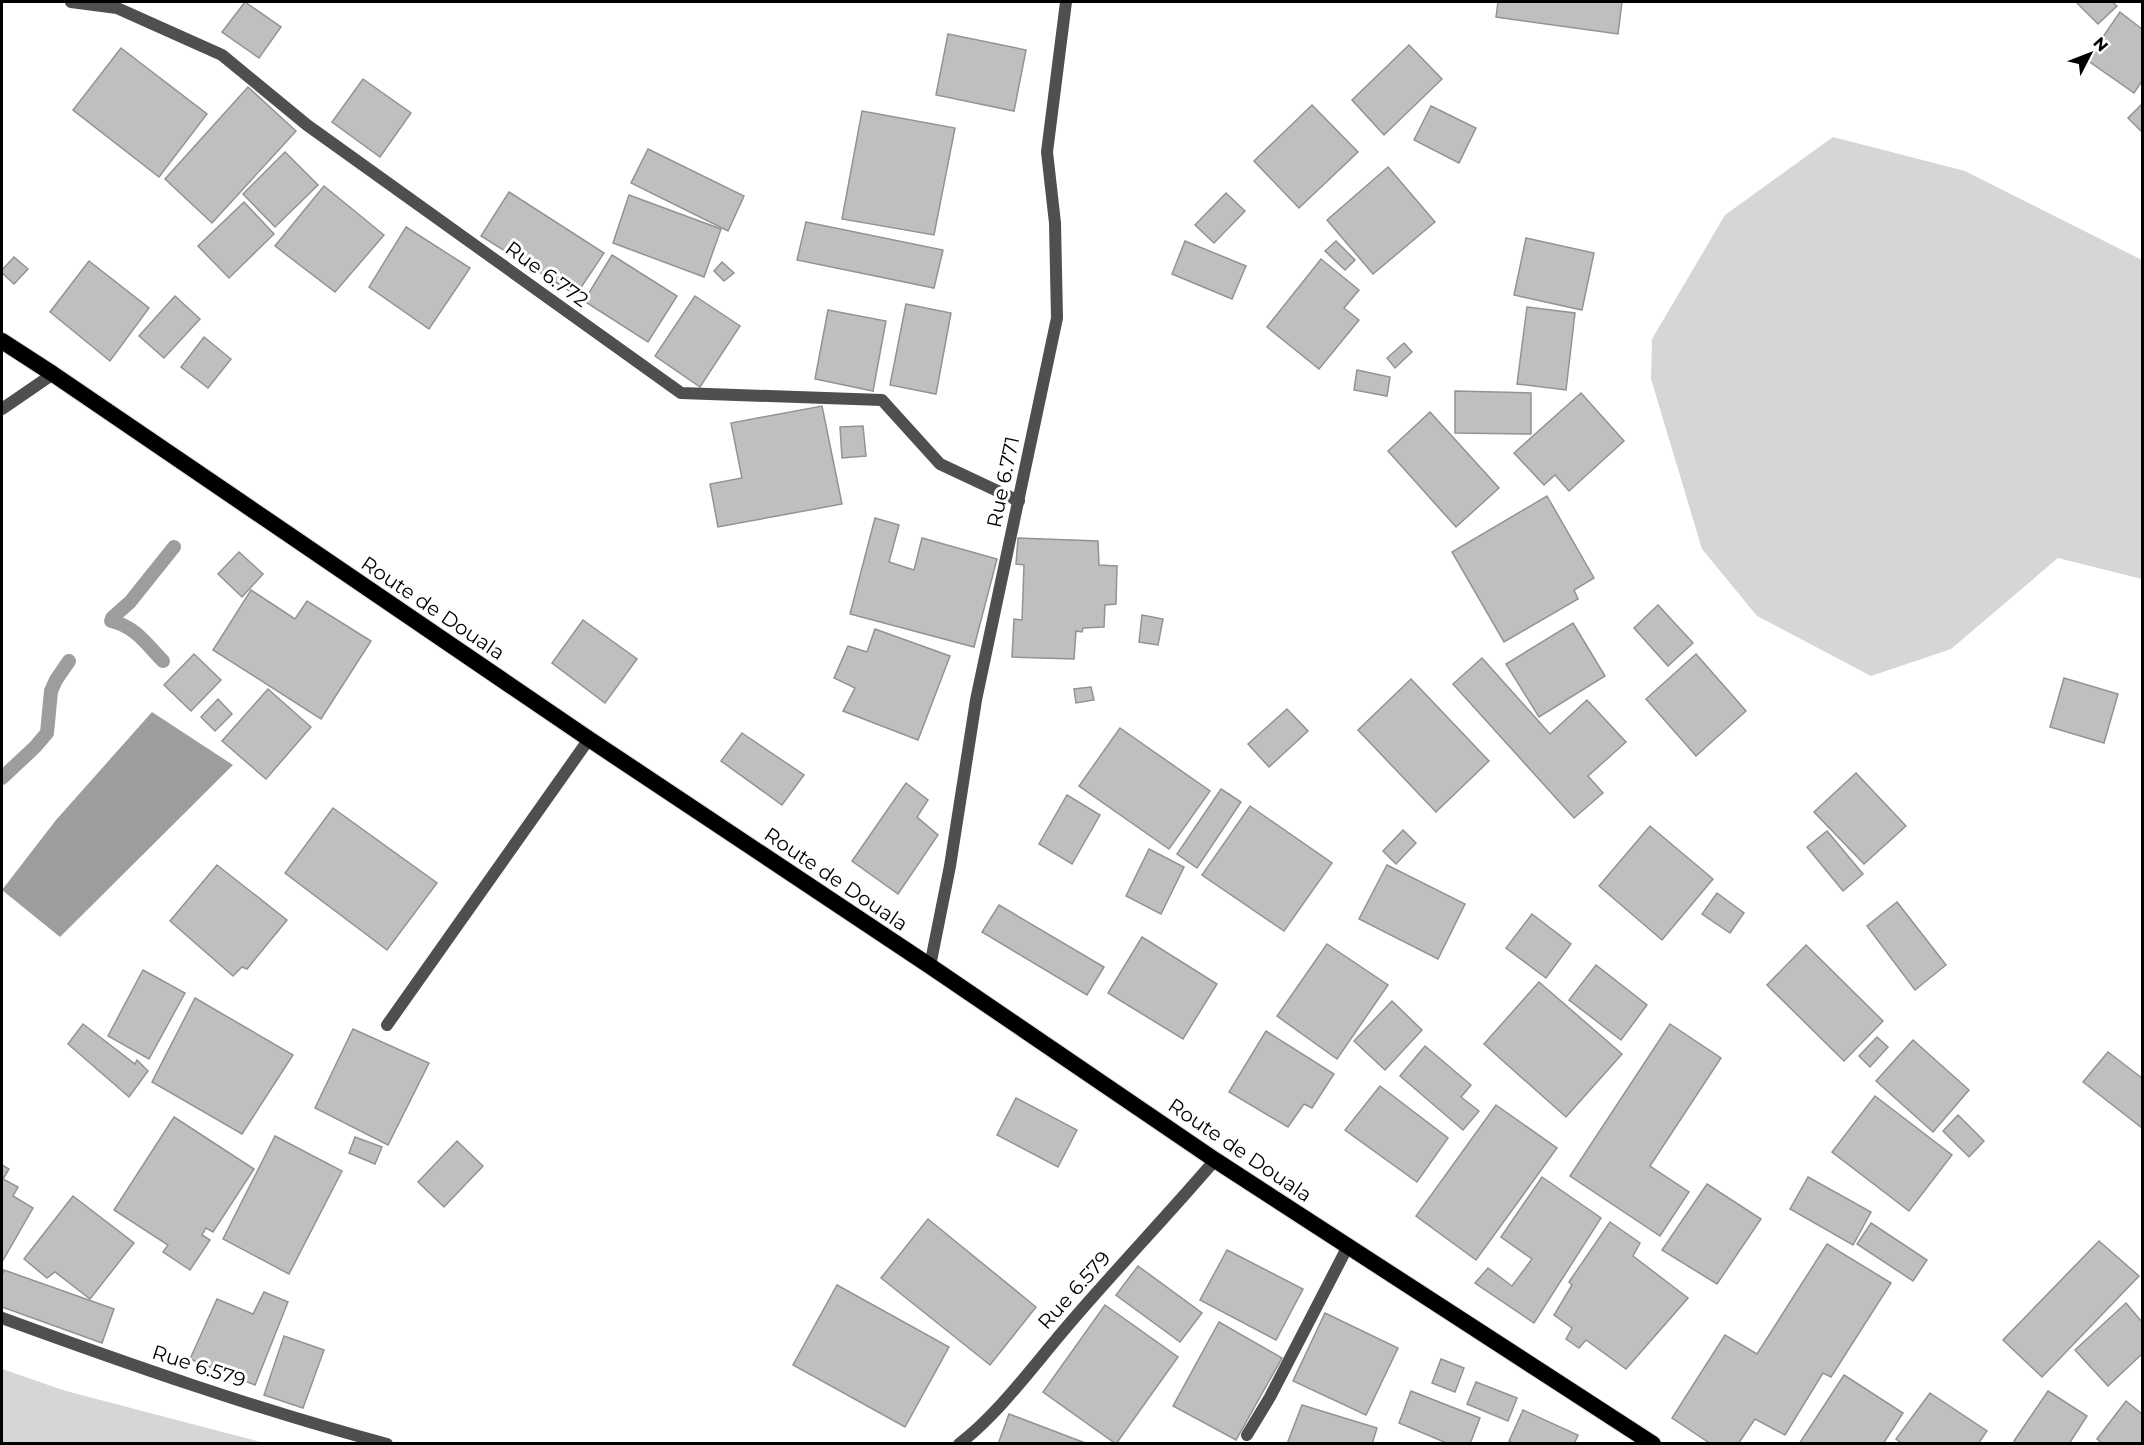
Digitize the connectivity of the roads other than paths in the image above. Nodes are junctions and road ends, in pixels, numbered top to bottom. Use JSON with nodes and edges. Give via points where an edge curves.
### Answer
{"nodes":[{"id":1,"x":71,"y":2,"type":"edge"},
{"id":2,"x":1066,"y":2,"type":"edge"},
{"id":3,"x":2,"y":341,"type":"edge"},
{"id":4,"x":53,"y":374,"type":"junction"},
{"id":5,"x":2,"y":409,"type":"edge"},
{"id":6,"x":1019,"y":501,"type":"junction"},
{"id":7,"x":589,"y":739,"type":"junction"},
{"id":8,"x":930,"y":966,"type":"junction"},
{"id":9,"x":387,"y":1025,"type":"dead end"},
{"id":10,"x":1215,"y":1160,"type":"junction"},
{"id":11,"x":1348,"y":1246,"type":"junction"},
{"id":12,"x":2,"y":1318,"type":"edge"},
{"id":13,"x":1247,"y":1435,"type":"dead end"},
{"id":14,"x":387,"y":1443,"type":"edge"},
{"id":15,"x":959,"y":1443,"type":"edge"},
{"id":16,"x":1653,"y":1443,"type":"edge"}],
"edges":[{"from":1,"to":6,"type":"street","name":"Rue 6.772","via":[[117,8],[222,55],[307,125],[681,393],[882,400],[940,464]]},
{"from":2,"to":6,"type":"street","name":"Rue 6.771","via":[[1047,152],[1055,223],[1057,318]]},
{"from":3,"to":4,"type":"highway","name":"Route de Douala"},
{"from":4,"to":5,"type":"street"},
{"from":4,"to":7,"type":"highway","name":"Route de Douala"},
{"from":6,"to":8,"type":"street","name":"Rue 6.771","via":[[976,700]]},
{"from":7,"to":8,"type":"highway","name":"Route de Douala"},
{"from":7,"to":9,"type":"street"},
{"from":8,"to":10,"type":"highway","name":"Route de Douala"},
{"from":10,"to":11,"type":"highway","name":"Route de Douala"},
{"from":10,"to":15,"type":"street","name":"Rue 6.579","via":[[988,1418]]},
{"from":11,"to":13,"type":"street"},
{"from":11,"to":16,"type":"highway","name":"Route de Douala"},
{"from":12,"to":14,"type":"street","name":"Rue 6.579","via":[[123,1362]]}]}
